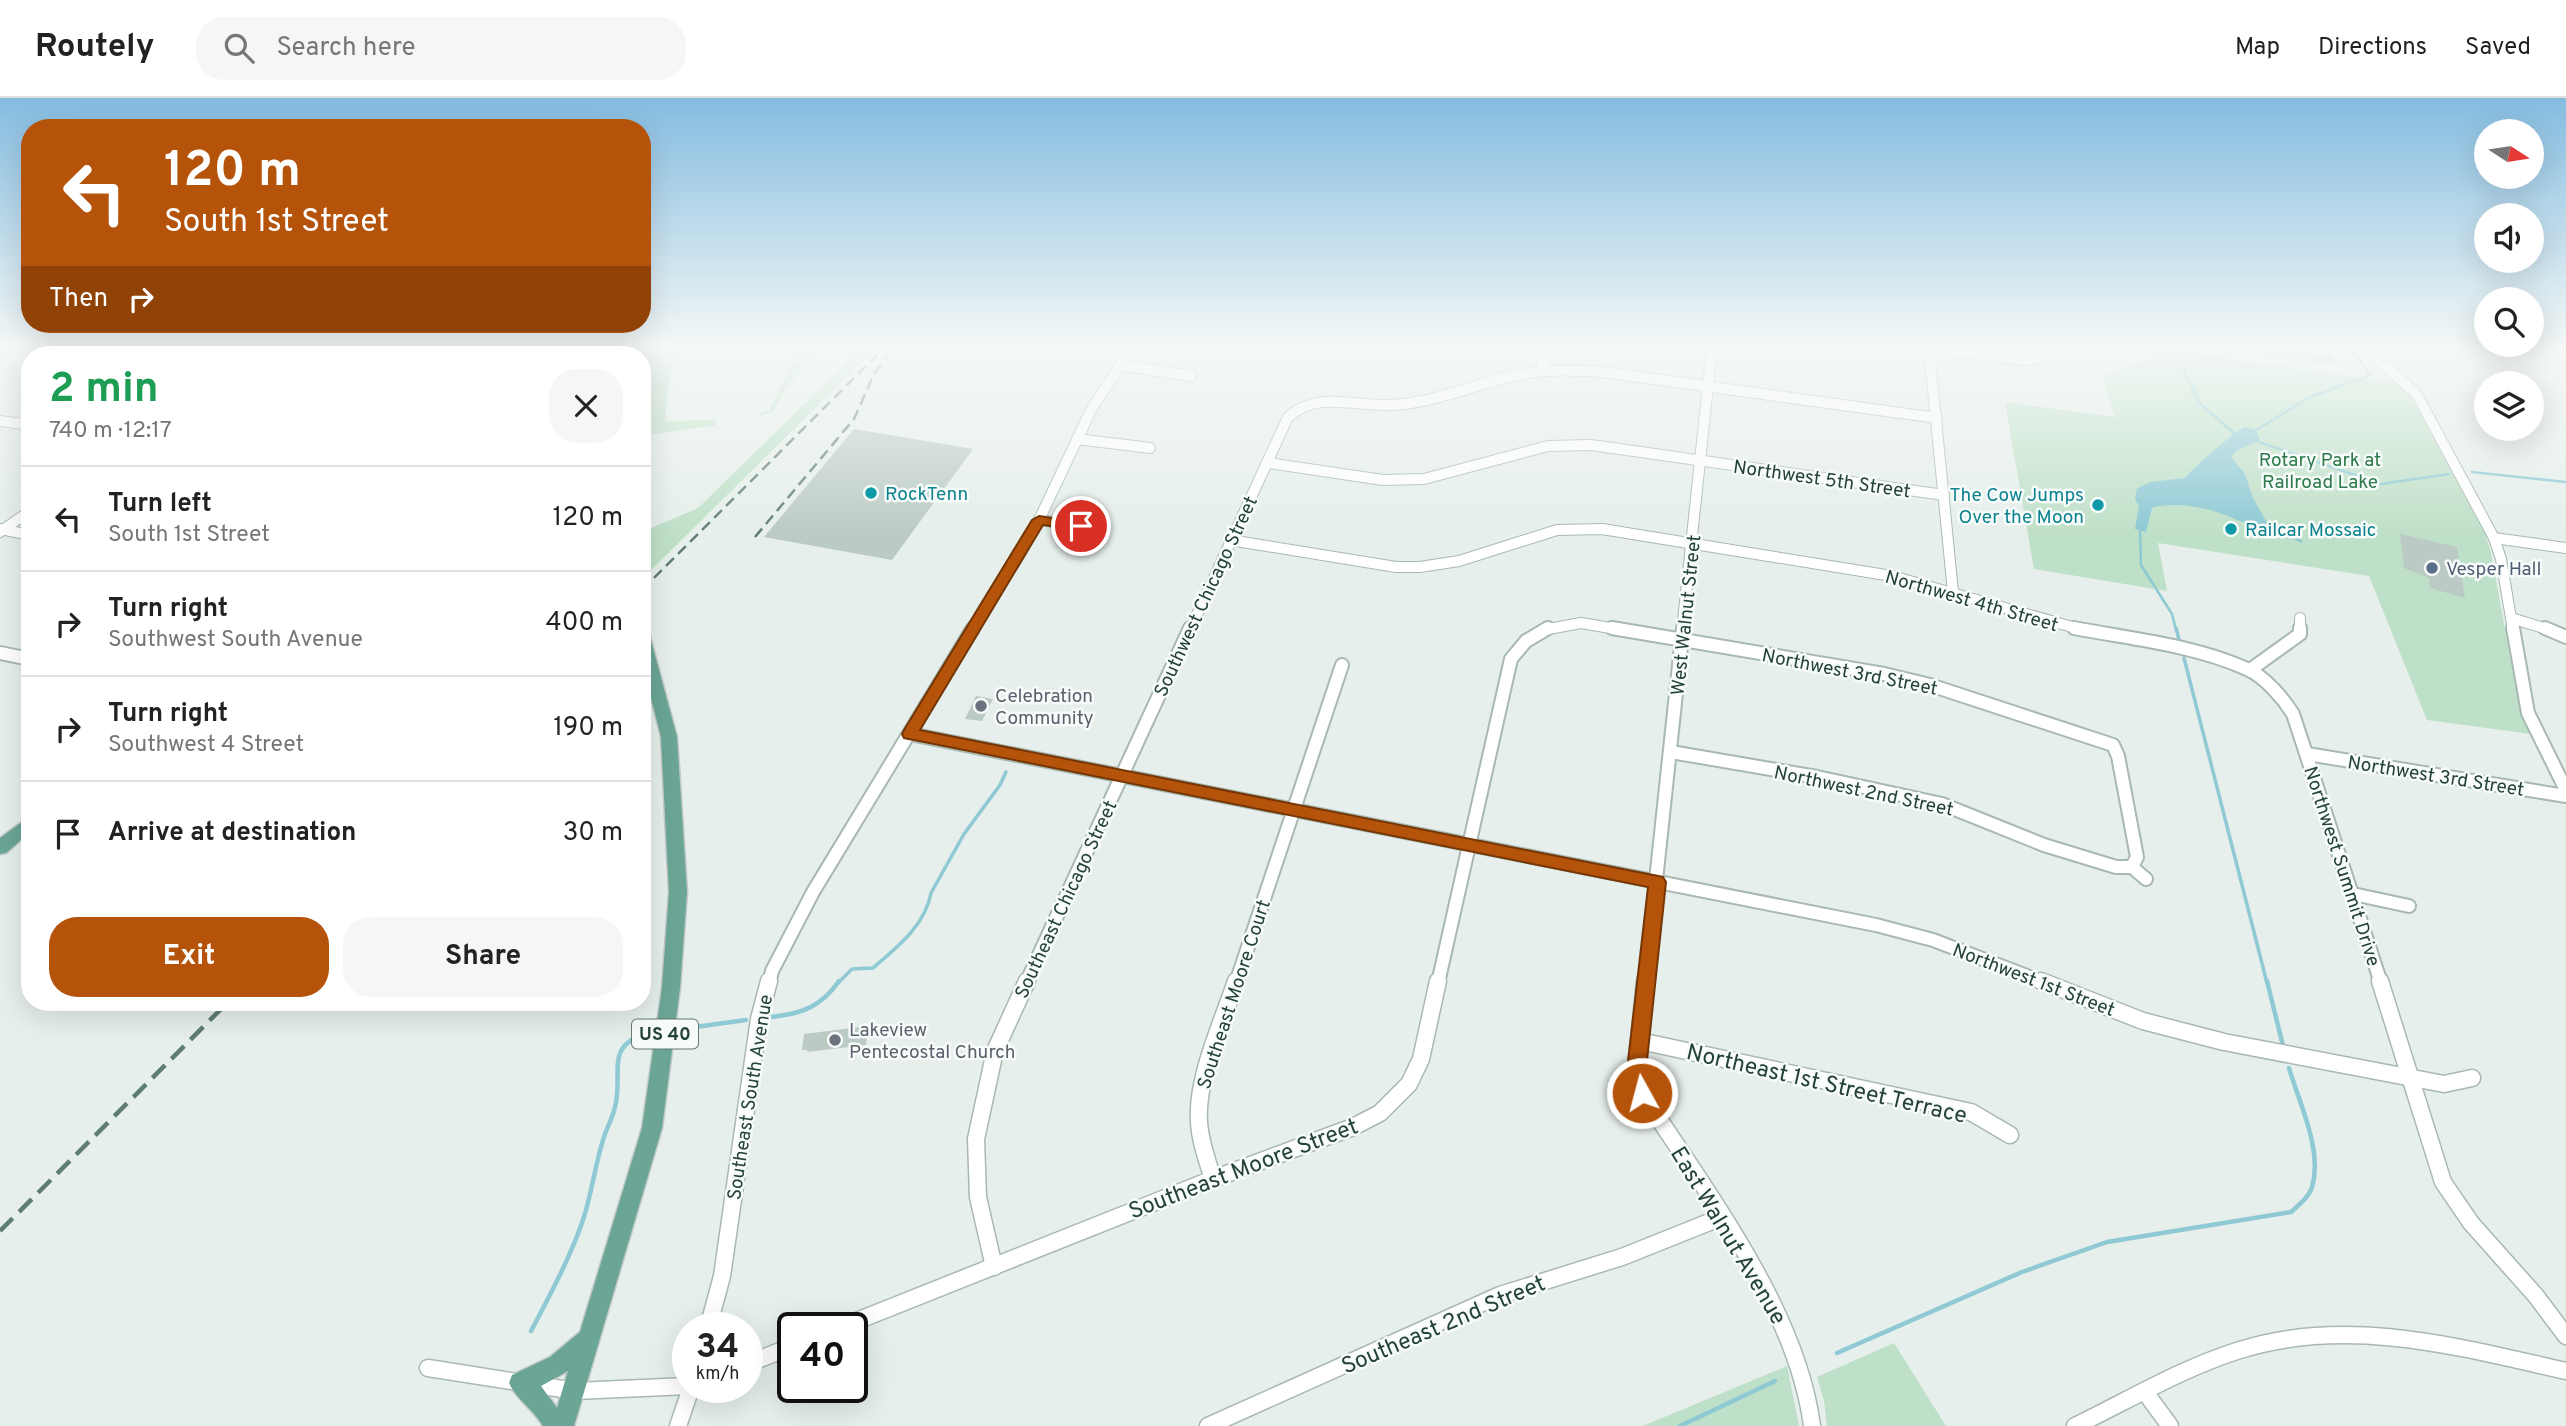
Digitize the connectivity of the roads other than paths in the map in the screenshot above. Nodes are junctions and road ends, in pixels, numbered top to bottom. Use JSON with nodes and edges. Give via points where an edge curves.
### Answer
{"nodes":[{"id":1,"x":1091,"y":410,"type":"edge"},
{"id":2,"x":1294,"y":410,"type":"edge"},
{"id":3,"x":1706,"y":410,"type":"edge"},
{"id":4,"x":1880,"y":410,"type":"edge"},
{"id":5,"x":1936,"y":410,"type":"edge"},
{"id":6,"x":2425,"y":410,"type":"edge"},
{"id":7,"x":1937,"y":418,"type":"junction"},
{"id":8,"x":0,"y":421,"type":"edge"},
{"id":9,"x":21,"y":424,"type":"edge"},
{"id":10,"x":1077,"y":439,"type":"junction"},
{"id":11,"x":1150,"y":448,"type":"dead end"},
{"id":12,"x":1701,"y":460,"type":"junction"},
{"id":13,"x":1268,"y":463,"type":"junction"},
{"id":14,"x":1944,"y":495,"type":"junction"},
{"id":15,"x":21,"y":517,"type":"edge"},
{"id":16,"x":1039,"y":520,"type":"junction"},
{"id":17,"x":1102,"y":528,"type":"dead end"},
{"id":18,"x":1,"y":530,"type":"edge"},
{"id":19,"x":21,"y":533,"type":"edge"},
{"id":20,"x":2494,"y":538,"type":"junction"},
{"id":21,"x":1230,"y":540,"type":"junction"},
{"id":22,"x":1692,"y":544,"type":"junction"},
{"id":23,"x":2566,"y":548,"type":"edge"},
{"id":24,"x":1953,"y":592,"type":"junction"},
{"id":25,"x":2300,"y":618,"type":"dead end"},
{"id":26,"x":2512,"y":623,"type":"junction"},
{"id":27,"x":2566,"y":637,"type":"edge"},
{"id":28,"x":1682,"y":639,"type":"junction"},
{"id":29,"x":0,"y":653,"type":"edge"},
{"id":30,"x":21,"y":657,"type":"edge"},
{"id":31,"x":1342,"y":665,"type":"dead end"},
{"id":32,"x":651,"y":668,"type":"edge"},
{"id":33,"x":2249,"y":670,"type":"junction"},
{"id":34,"x":1502,"y":699,"type":"joint"},
{"id":35,"x":910,"y":734,"type":"junction"},
{"id":36,"x":1671,"y":752,"type":"junction"},
{"id":37,"x":2307,"y":754,"type":"junction"},
{"id":38,"x":1122,"y":776,"type":"junction"},
{"id":39,"x":2566,"y":790,"type":"edge"},
{"id":40,"x":2566,"y":796,"type":"edge"},
{"id":41,"x":1294,"y":810,"type":"junction"},
{"id":42,"x":21,"y":829,"type":"edge"},
{"id":43,"x":1471,"y":846,"type":"junction"},
{"id":44,"x":0,"y":848,"type":"edge"},
{"id":45,"x":2132,"y":867,"type":"junction"},
{"id":46,"x":2146,"y":879,"type":"dead end"},
{"id":47,"x":1657,"y":882,"type":"junction"},
{"id":48,"x":2353,"y":894,"type":"junction"},
{"id":49,"x":2409,"y":906,"type":"dead end"},
{"id":50,"x":1640,"y":1041,"type":"junction"},
{"id":51,"x":2472,"y":1078,"type":"dead end"},
{"id":52,"x":2411,"y":1079,"type":"junction"},
{"id":53,"x":2010,"y":1135,"type":"dead end"},
{"id":54,"x":1213,"y":1179,"type":"junction"},
{"id":55,"x":1722,"y":1217,"type":"junction"},
{"id":56,"x":994,"y":1267,"type":"junction"},
{"id":57,"x":712,"y":1312,"type":"edge"},
{"id":58,"x":868,"y":1317,"type":"edge"},
{"id":59,"x":591,"y":1336,"type":"junction"},
{"id":60,"x":2566,"y":1336,"type":"edge"},
{"id":61,"x":428,"y":1368,"type":"dead end"},
{"id":62,"x":2566,"y":1371,"type":"edge"},
{"id":63,"x":520,"y":1383,"type":"junction"},
{"id":64,"x":672,"y":1388,"type":"edge"},
{"id":65,"x":575,"y":1391,"type":"junction"},
{"id":66,"x":2145,"y":1392,"type":"junction"},
{"id":67,"x":684,"y":1403,"type":"edge"},
{"id":68,"x":554,"y":1426,"type":"edge"},
{"id":69,"x":563,"y":1426,"type":"edge"},
{"id":70,"x":678,"y":1426,"type":"edge"},
{"id":71,"x":1208,"y":1426,"type":"edge"},
{"id":72,"x":1812,"y":1426,"type":"edge"},
{"id":73,"x":2075,"y":1426,"type":"edge"},
{"id":74,"x":2171,"y":1426,"type":"edge"}],
"edges":[{"from":1,"to":10,"type":"street"},
{"from":2,"to":13,"type":"street","name":"Southwest Chicago Street"},
{"from":3,"to":12,"type":"street","name":"West Walnut Street"},
{"from":4,"to":7,"type":"street"},
{"from":5,"to":7,"type":"street"},
{"from":6,"to":20,"type":"street"},
{"from":7,"to":14,"type":"street"},
{"from":8,"to":9,"type":"street"},
{"from":10,"to":11,"type":"street"},
{"from":10,"to":16,"type":"street"},
{"from":12,"to":13,"type":"street","via":[[1608,446],[1548,446],[1424,479],[1383,480]]},
{"from":12,"to":14,"type":"street","name":"Northwest 5th Street"},
{"from":12,"to":22,"type":"street","name":"West Walnut Street"},
{"from":13,"to":21,"type":"street","name":"Southwest Chicago Street"},
{"from":14,"to":24,"type":"street"},
{"from":15,"to":18,"type":"street"},
{"from":16,"to":17,"type":"street"},
{"from":16,"to":35,"type":"street"},
{"from":18,"to":19,"type":"street"},
{"from":20,"to":23,"type":"street"},
{"from":20,"to":26,"type":"street"},
{"from":21,"to":22,"type":"street","name":"Northwest 4th Street","via":[[1396,567],[1450,563],[1535,534],[1576,528]]},
{"from":21,"to":38,"type":"street","name":"Southwest Chicago Street"},
{"from":22,"to":24,"type":"street","name":"Northwest 4th Street","via":[[1865,571]]},
{"from":22,"to":28,"type":"street","name":"West Walnut Street"},
{"from":24,"to":33,"type":"street","name":"Northwest 4th Street","via":[[2063,626],[2202,653]]},
{"from":25,"to":33,"type":"street","via":[[2300,634]]},
{"from":26,"to":27,"type":"street","via":[[2558,639]]},
{"from":26,"to":39,"type":"street","via":[[2528,713]]},
{"from":28,"to":34,"type":"street","name":"Northwest 3rd Street","via":[[1581,623],[1549,626],[1524,639],[1511,659]]},
{"from":28,"to":36,"type":"street","name":"West Walnut Street"},
{"from":28,"to":45,"type":"street","name":"Northwest 3rd Street","via":[[1907,679],[2113,745],[2137,857]]},
{"from":29,"to":30,"type":"street"},
{"from":31,"to":41,"type":"street","name":"Southeast Moore Court"},
{"from":32,"to":59,"type":"main road","number":"US 40","via":[[669,737],[678,892],[671,988],[652,1128]]},
{"from":33,"to":37,"type":"street","name":"Northwest Summit Drive","via":[[2285,701]]},
{"from":34,"to":43,"type":"street","name":"Southeast Moore Street"},
{"from":35,"to":38,"type":"street","name":"Northwest 1st Street"},
{"from":35,"to":57,"type":"street","name":"Southeast South Avenue","via":[[802,911],[772,971],[759,1018],[722,1276]]},
{"from":36,"to":45,"type":"street","name":"Northwest 2nd Street","via":[[1942,804],[2044,845],[2116,867]]},
{"from":36,"to":47,"type":"street","name":"West Walnut Street"},
{"from":37,"to":40,"type":"street","name":"Northwest 3rd Street"},
{"from":37,"to":48,"type":"street","name":"Northwest Summit Drive"},
{"from":38,"to":41,"type":"street","name":"Northwest 1st Street"},
{"from":38,"to":56,"type":"street","name":"Southeast Chicago Street","via":[[995,1051],[976,1139],[978,1197]]},
{"from":41,"to":43,"type":"street","name":"Northwest 1st Street"},
{"from":41,"to":54,"type":"street","name":"Southeast Moore Court","via":[[1196,1108],[1201,1144]]},
{"from":42,"to":44,"type":"main road"},
{"from":43,"to":47,"type":"street","name":"Northwest 1st Street"},
{"from":43,"to":54,"type":"street","name":"Southeast Moore Street","via":[[1421,1059],[1409,1084],[1380,1113],[1353,1127]]},
{"from":45,"to":46,"type":"street"},
{"from":47,"to":50,"type":"street","name":"East Walnut Avenue"},
{"from":47,"to":52,"type":"street","name":"Northwest 1st Street","via":[[1876,925],[1956,948],[2143,1021]]},
{"from":48,"to":49,"type":"street"},
{"from":48,"to":52,"type":"street","name":"Northwest Summit Drive"},
{"from":50,"to":53,"type":"street","name":"Northeast 1st Street Terrace","via":[[1971,1112]]},
{"from":50,"to":55,"type":"street","name":"East Walnut Avenue","via":[[1636,1070],[1642,1093]]},
{"from":51,"to":52,"type":"street","name":"Northwest 1st Street","via":[[2444,1084]]},
{"from":52,"to":60,"type":"street","via":[[2444,1182],[2458,1210],[2534,1292]]},
{"from":54,"to":56,"type":"street","name":"Southeast Moore Street"},
{"from":55,"to":71,"type":"street","name":"Southeast 2nd Street","via":[[1622,1257],[1500,1295]]},
{"from":55,"to":72,"type":"street","name":"East Walnut Avenue","via":[[1775,1306],[1795,1350],[1810,1400]]},
{"from":56,"to":58,"type":"street","name":"Southeast Moore Street"},
{"from":59,"to":63,"type":"main road","via":[[545,1375]]},
{"from":59,"to":65,"type":"main road","number":"US 40"},
{"from":61,"to":63,"type":"street"},
{"from":62,"to":66,"type":"street","via":[[2399,1337],[2305,1335],[2240,1350]]},
{"from":63,"to":65,"type":"street"},
{"from":63,"to":68,"type":"main road","via":[[549,1412]]},
{"from":64,"to":65,"type":"street"},
{"from":65,"to":69,"type":"main road","number":"US 40"},
{"from":66,"to":73,"type":"street"},
{"from":66,"to":74,"type":"street"},
{"from":67,"to":70,"type":"street"}]}
